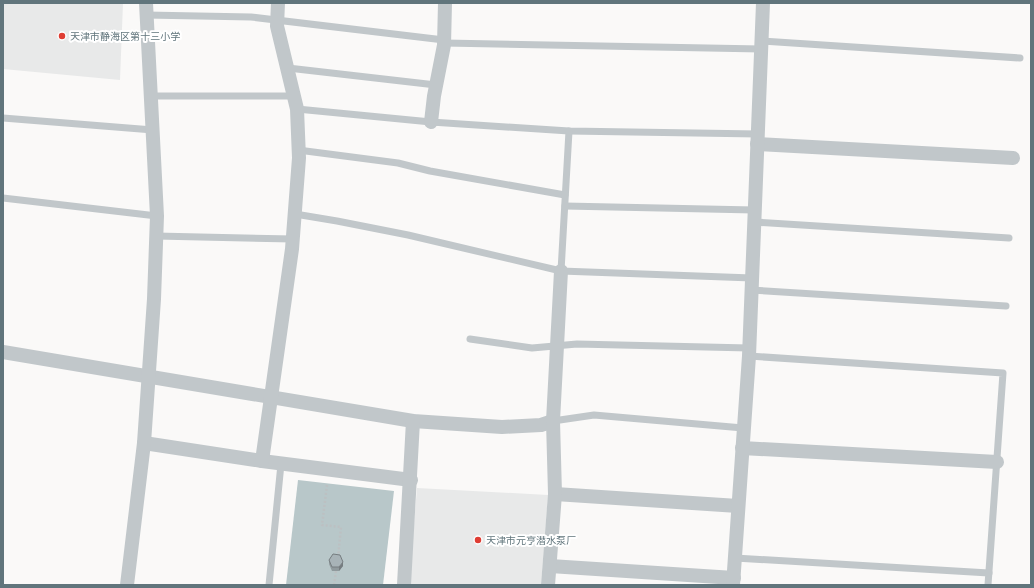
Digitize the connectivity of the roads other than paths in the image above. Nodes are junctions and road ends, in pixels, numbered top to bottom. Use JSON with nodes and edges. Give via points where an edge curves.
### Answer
{"nodes":[{"id":1,"x":278,"y":3,"type":"edge"},
{"id":2,"x":445,"y":3,"type":"edge"},
{"id":3,"x":763,"y":3,"type":"edge"},
{"id":4,"x":146,"y":9,"type":"edge"},
{"id":5,"x":278,"y":20,"type":"junction"},
{"id":6,"x":444,"y":42,"type":"junction"},
{"id":7,"x":762,"y":45,"type":"junction"},
{"id":8,"x":1020,"y":58,"type":"dead end"},
{"id":9,"x":288,"y":68,"type":"junction"},
{"id":10,"x":436,"y":85,"type":"junction"},
{"id":11,"x":151,"y":96,"type":"junction"},
{"id":12,"x":295,"y":103,"type":"junction"},
{"id":13,"x":3,"y":118,"type":"edge"},
{"id":14,"x":431,"y":122,"type":"junction"},
{"id":15,"x":153,"y":130,"type":"junction"},
{"id":16,"x":569,"y":131,"type":"junction"},
{"id":17,"x":758,"y":139,"type":"junction"},
{"id":18,"x":298,"y":150,"type":"junction"},
{"id":19,"x":1013,"y":158,"type":"dead end"},
{"id":20,"x":565,"y":195,"type":"junction"},
{"id":21,"x":3,"y":198,"type":"edge"},
{"id":22,"x":565,"y":206,"type":"junction"},
{"id":23,"x":295,"y":214,"type":"junction"},
{"id":24,"x":157,"y":216,"type":"junction"},
{"id":25,"x":754,"y":216,"type":"junction"},
{"id":26,"x":156,"y":236,"type":"junction"},
{"id":27,"x":1010,"y":238,"type":"dead end"},
{"id":28,"x":293,"y":239,"type":"junction"},
{"id":29,"x":561,"y":271,"type":"junction"},
{"id":30,"x":752,"y":284,"type":"junction"},
{"id":31,"x":1006,"y":306,"type":"dead end"},
{"id":32,"x":470,"y":339,"type":"dead end"},
{"id":33,"x":557,"y":345,"type":"junction"},
{"id":34,"x":3,"y":352,"type":"edge"},
{"id":35,"x":749,"y":352,"type":"junction"},
{"id":36,"x":149,"y":375,"type":"junction"},
{"id":37,"x":272,"y":396,"type":"junction"},
{"id":38,"x":413,"y":421,"type":"junction"},
{"id":39,"x":553,"y":421,"type":"junction"},
{"id":40,"x":743,"y":428,"type":"junction"},
{"id":41,"x":144,"y":444,"type":"junction"},
{"id":42,"x":742,"y":448,"type":"junction"},
{"id":43,"x":262,"y":461,"type":"junction"},
{"id":44,"x":997,"y":462,"type":"junction"},
{"id":45,"x":281,"y":464,"type":"junction"},
{"id":46,"x":411,"y":480,"type":"junction"},
{"id":47,"x":555,"y":494,"type":"junction"},
{"id":48,"x":738,"y":506,"type":"junction"},
{"id":49,"x":735,"y":558,"type":"junction"},
{"id":50,"x":550,"y":566,"type":"junction"},
{"id":51,"x":989,"y":573,"type":"junction"},
{"id":52,"x":733,"y":581,"type":"edge"},
{"id":53,"x":127,"y":585,"type":"edge"},
{"id":54,"x":270,"y":585,"type":"edge"},
{"id":55,"x":404,"y":585,"type":"edge"},
{"id":56,"x":548,"y":585,"type":"edge"},
{"id":57,"x":988,"y":585,"type":"edge"}],
"edges":[{"from":1,"to":5,"type":"street"},
{"from":2,"to":6,"type":"street"},
{"from":3,"to":7,"type":"street"},
{"from":4,"to":5,"type":"lane"},
{"from":4,"to":11,"type":"street"},
{"from":5,"to":6,"type":"lane"},
{"from":5,"to":9,"type":"street","via":[[277,26]]},
{"from":6,"to":7,"type":"lane"},
{"from":6,"to":10,"type":"street"},
{"from":7,"to":8,"type":"lane"},
{"from":7,"to":17,"type":"street"},
{"from":9,"to":10,"type":"lane"},
{"from":9,"to":12,"type":"street"},
{"from":10,"to":14,"type":"street"},
{"from":11,"to":12,"type":"lane"},
{"from":11,"to":15,"type":"street"},
{"from":12,"to":14,"type":"lane"},
{"from":12,"to":18,"type":"street"},
{"from":13,"to":15,"type":"lane"},
{"from":14,"to":16,"type":"lane"},
{"from":15,"to":24,"type":"street"},
{"from":16,"to":17,"type":"lane"},
{"from":16,"to":20,"type":"lane"},
{"from":17,"to":19,"type":"street"},
{"from":17,"to":25,"type":"street"},
{"from":18,"to":20,"type":"lane","via":[[398,163]]},
{"from":18,"to":23,"type":"street"},
{"from":20,"to":22,"type":"lane"},
{"from":21,"to":24,"type":"lane"},
{"from":22,"to":25,"type":"lane"},
{"from":22,"to":29,"type":"lane"},
{"from":23,"to":28,"type":"street"},
{"from":23,"to":29,"type":"lane","via":[[408,235]]},
{"from":24,"to":26,"type":"street"},
{"from":25,"to":27,"type":"lane"},
{"from":25,"to":30,"type":"street"},
{"from":26,"to":28,"type":"lane"},
{"from":26,"to":36,"type":"street"},
{"from":28,"to":37,"type":"street"},
{"from":29,"to":30,"type":"lane"},
{"from":29,"to":33,"type":"street"},
{"from":30,"to":31,"type":"lane"},
{"from":30,"to":35,"type":"street"},
{"from":32,"to":33,"type":"lane","via":[[532,348]]},
{"from":33,"to":35,"type":"lane"},
{"from":33,"to":39,"type":"street"},
{"from":34,"to":36,"type":"street"},
{"from":35,"to":40,"type":"street"},
{"from":35,"to":44,"type":"lane","via":[[1003,373]]},
{"from":36,"to":37,"type":"street"},
{"from":36,"to":41,"type":"street"},
{"from":37,"to":38,"type":"street"},
{"from":37,"to":43,"type":"street"},
{"from":38,"to":39,"type":"street","via":[[502,427],[541,425]]},
{"from":38,"to":46,"type":"street"},
{"from":39,"to":40,"type":"lane","via":[[594,415]]},
{"from":39,"to":47,"type":"street"},
{"from":40,"to":42,"type":"street"},
{"from":41,"to":43,"type":"street"},
{"from":41,"to":53,"type":"street"},
{"from":42,"to":44,"type":"street"},
{"from":42,"to":48,"type":"street"},
{"from":43,"to":45,"type":"street"},
{"from":44,"to":51,"type":"lane"},
{"from":45,"to":46,"type":"street"},
{"from":45,"to":54,"type":"lane"},
{"from":46,"to":55,"type":"street"},
{"from":47,"to":48,"type":"street"},
{"from":47,"to":50,"type":"street"},
{"from":48,"to":49,"type":"street"},
{"from":49,"to":51,"type":"lane"},
{"from":49,"to":52,"type":"street"},
{"from":50,"to":52,"type":"street"},
{"from":50,"to":56,"type":"street"},
{"from":51,"to":57,"type":"lane"}]}
